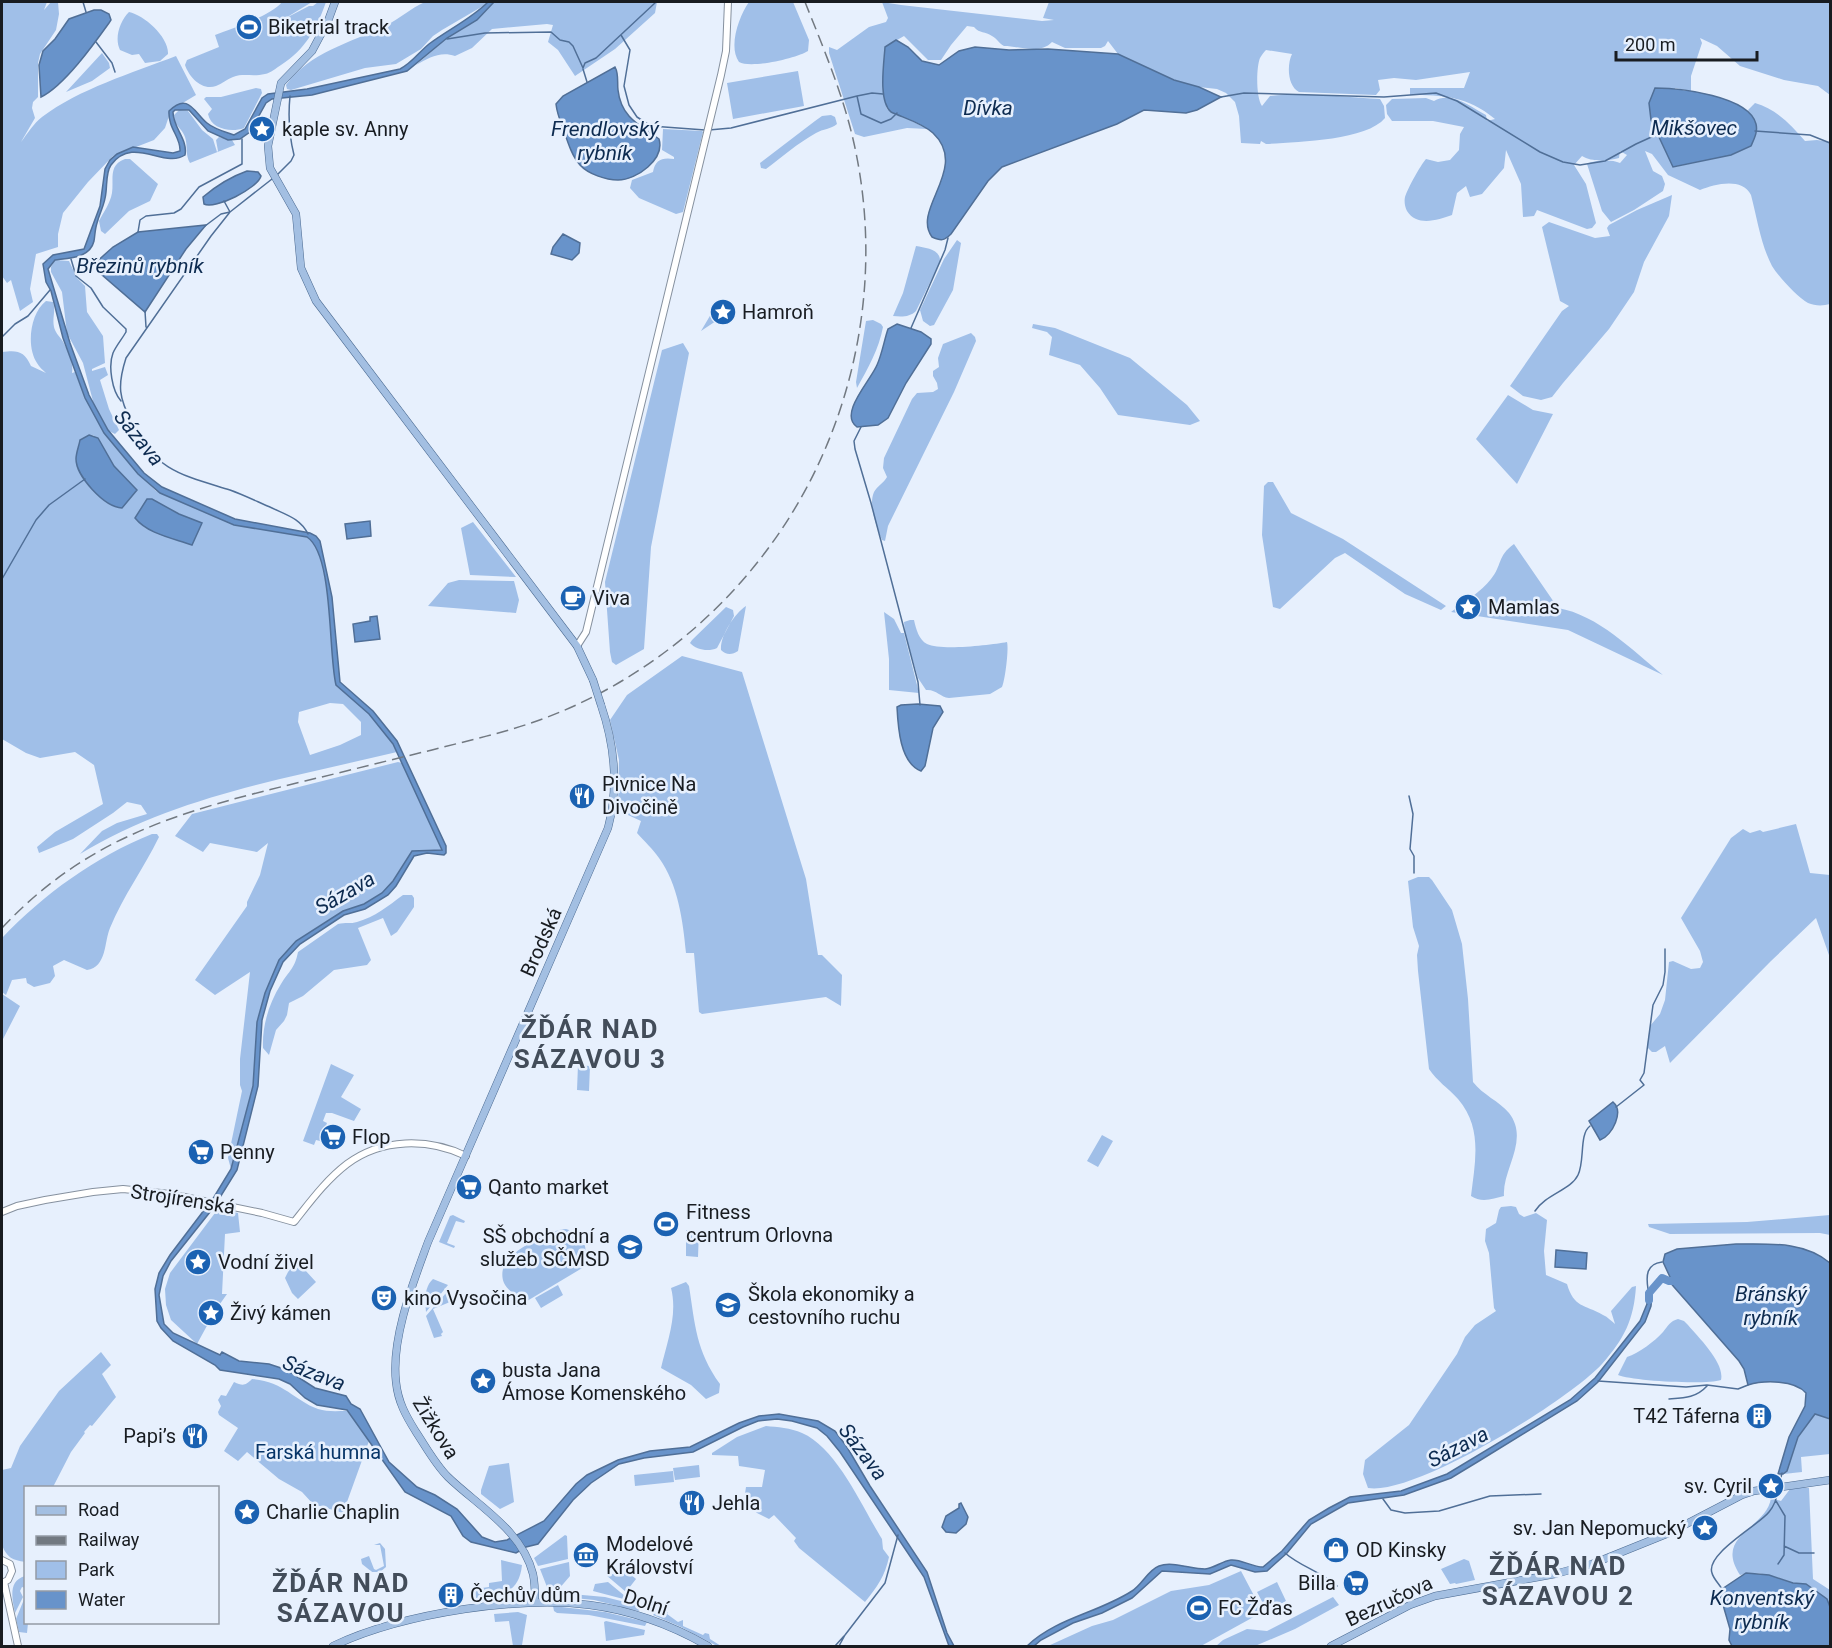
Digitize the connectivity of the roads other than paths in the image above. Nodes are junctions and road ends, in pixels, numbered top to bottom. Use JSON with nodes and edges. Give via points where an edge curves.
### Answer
{"nodes":[{"id":1,"x":335,"y":2,"type":"edge"},
{"id":2,"x":728,"y":2,"type":"edge"},
{"id":3,"x":577,"y":646,"type":"junction"},
{"id":4,"x":466,"y":1156,"type":"junction"},
{"id":5,"x":2,"y":1212,"type":"edge"},
{"id":6,"x":428,"y":1242,"type":"joint"},
{"id":7,"x":1830,"y":1480,"type":"edge"},
{"id":8,"x":2,"y":1560,"type":"edge"},
{"id":9,"x":3,"y":1582,"type":"edge"},
{"id":10,"x":535,"y":1602,"type":"junction"},
{"id":11,"x":18,"y":1647,"type":"edge"},
{"id":12,"x":333,"y":1647,"type":"edge"},
{"id":13,"x":708,"y":1647,"type":"edge"},
{"id":14,"x":1331,"y":1647,"type":"edge"}],
"edges":[{"from":1,"to":3,"type":"main road","name":"Brodská","via":[[315,45],[285,77],[278,92],[268,146],[270,168],[296,214],[301,268],[316,301]]},
{"from":2,"to":3,"type":"street","via":[[721,75],[586,632]]},
{"from":3,"to":4,"type":"main road","name":"Brodská","bridge":true,"via":[[593,680],[612,743],[615,769],[608,828]]},
{"from":4,"to":5,"type":"street","name":"Strojírenská","via":[[436,1145],[383,1146],[348,1164],[325,1184],[294,1222],[223,1204],[123,1189],[45,1200]]},
{"from":4,"to":6,"type":"main road","name":"Brodská"},
{"from":6,"to":10,"type":"main road","name":"Žižkova","via":[[397,1345],[398,1398],[439,1467],[510,1532],[533,1573]]},
{"from":7,"to":14,"type":"main road","name":"Bezručova","via":[[1754,1491],[1733,1498],[1669,1533],[1592,1564],[1435,1596]]},
{"from":8,"to":9,"type":"street","via":[[12,1569],[10,1578]]},
{"from":9,"to":11,"type":"street"},
{"from":10,"to":12,"type":"main road","name":"Dolní","via":[[404,1620]]},
{"from":10,"to":13,"type":"main road","name":"Dolní","via":[[583,1603],[621,1610],[663,1624]]}]}
